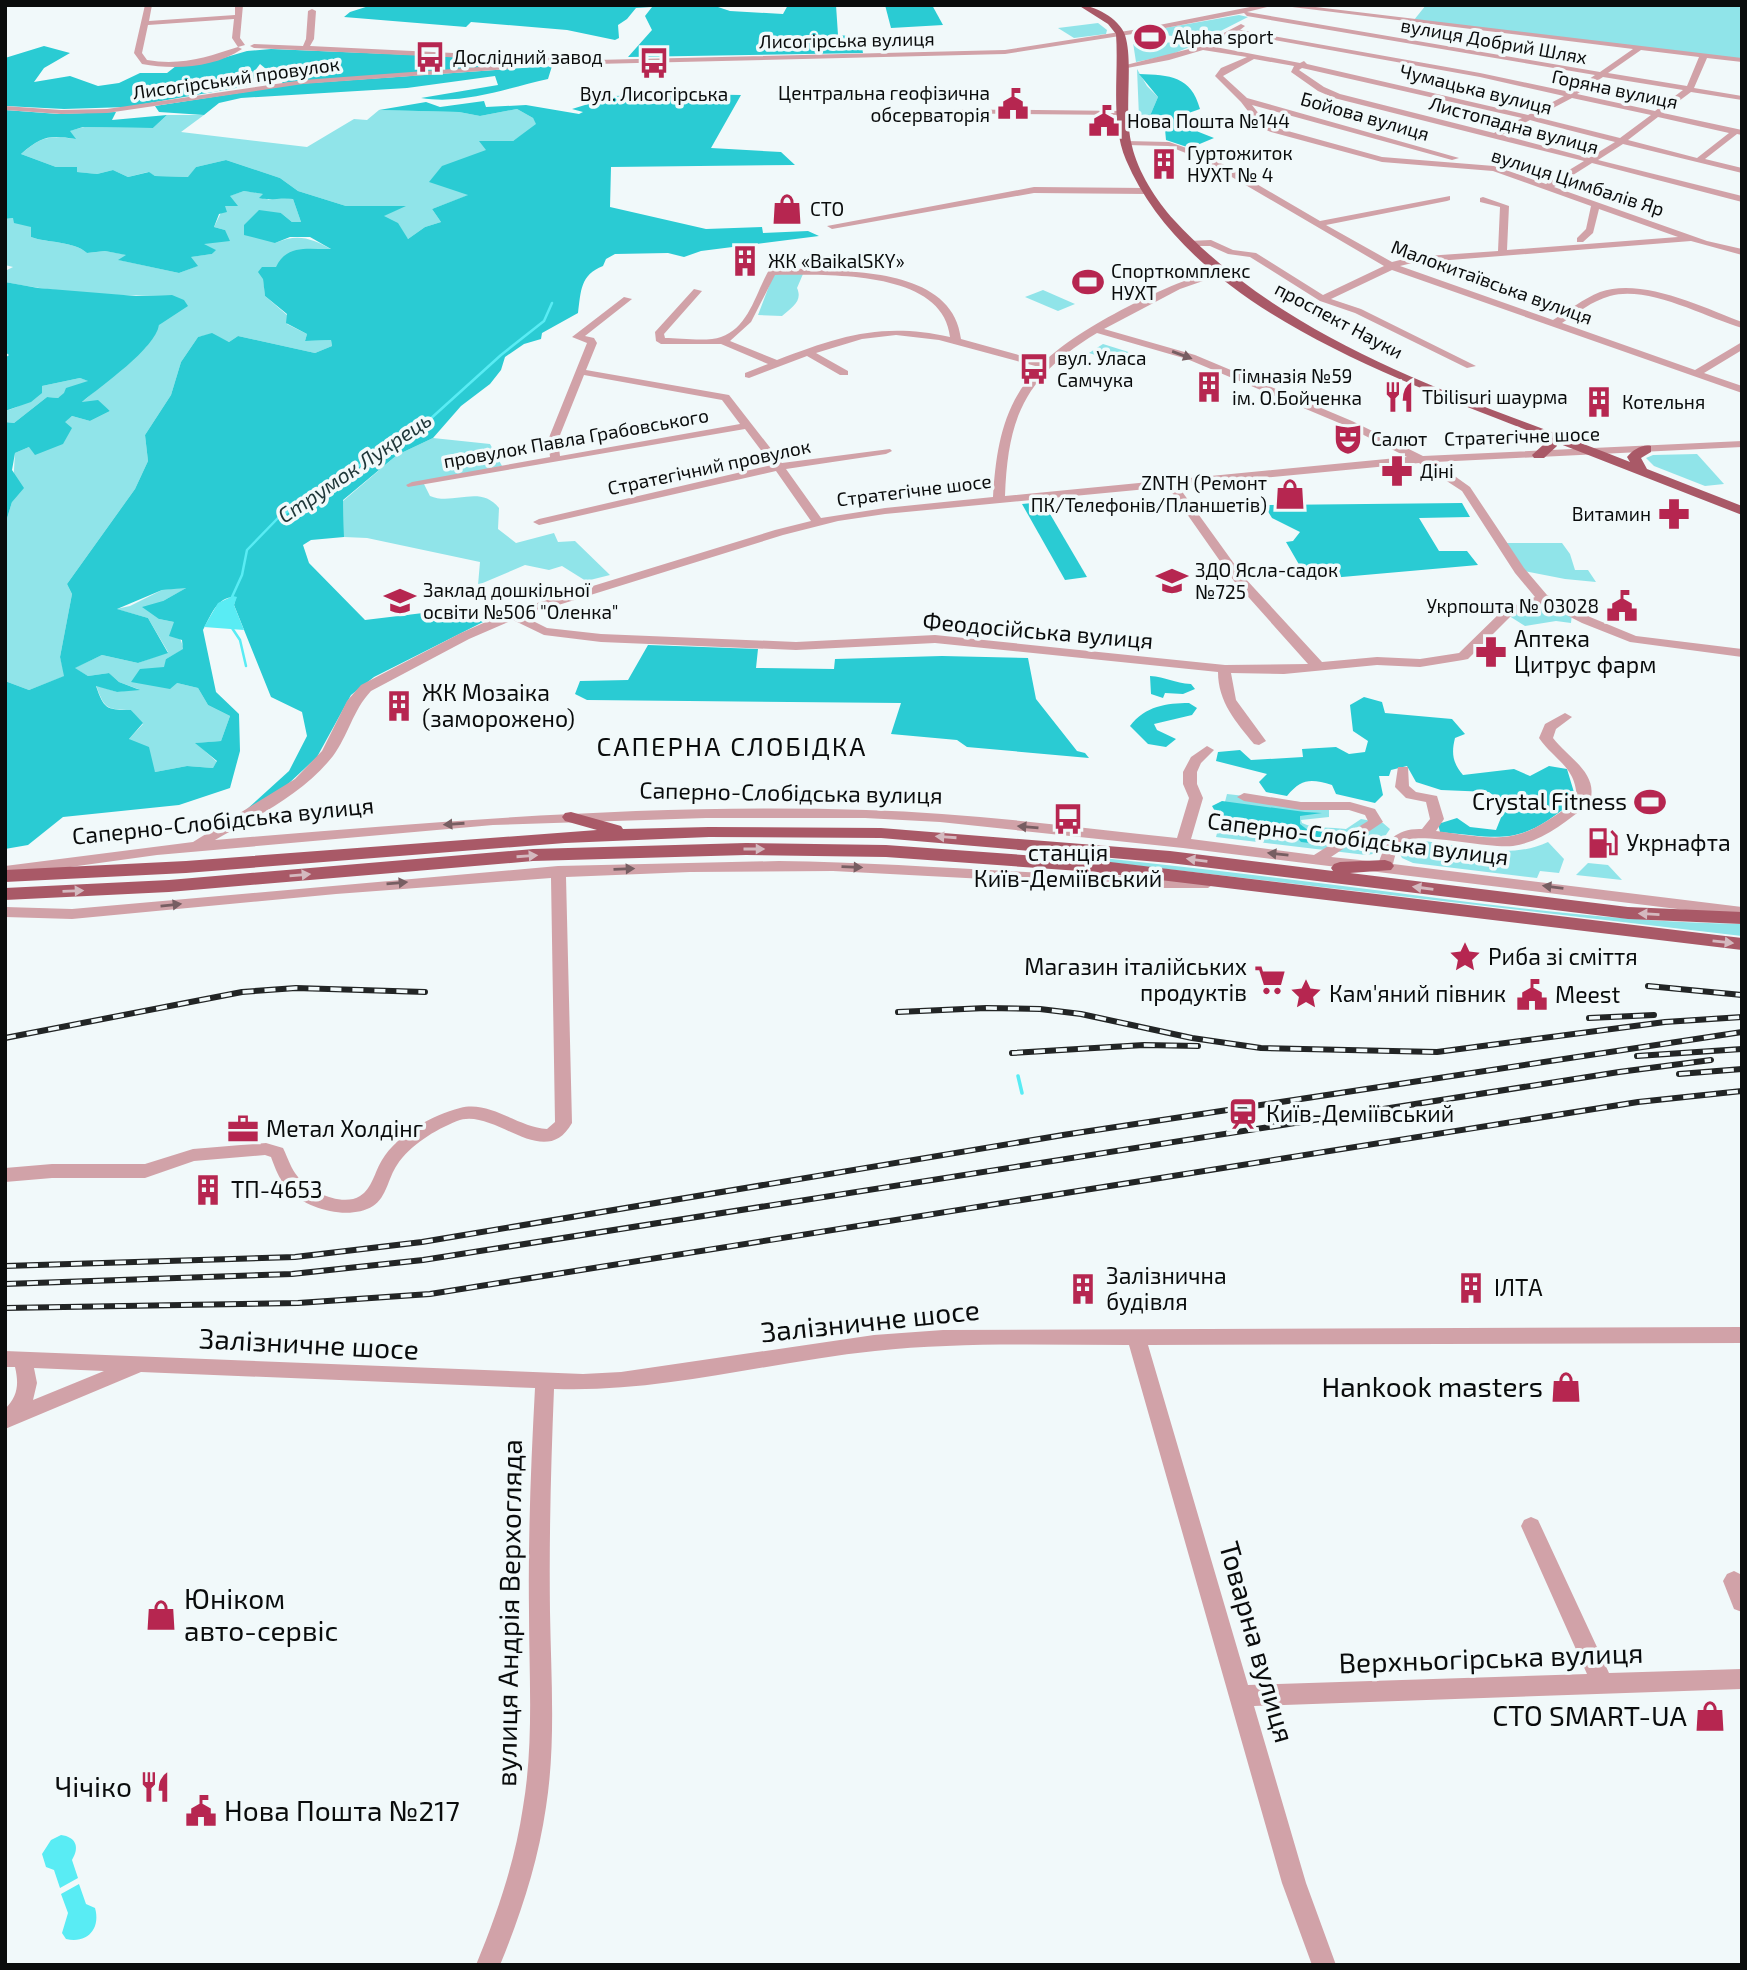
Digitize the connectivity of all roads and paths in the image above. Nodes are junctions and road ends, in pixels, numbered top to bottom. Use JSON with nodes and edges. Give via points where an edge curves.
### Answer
{"nodes":[{"id":1,"x":149,"y":5,"type":"edge"},
{"id":2,"x":239,"y":5,"type":"edge"},
{"id":3,"x":1082,"y":5,"type":"edge"},
{"id":4,"x":1272,"y":5,"type":"edge"},
{"id":5,"x":1279,"y":5,"type":"edge"},
{"id":6,"x":312,"y":12,"type":"dead end"},
{"id":7,"x":1241,"y":13,"type":"junction"},
{"id":8,"x":238,"y":17,"type":"junction"},
{"id":9,"x":1255,"y":17,"type":"junction"},
{"id":10,"x":145,"y":23,"type":"junction"},
{"id":11,"x":1234,"y":31,"type":"junction"},
{"id":12,"x":1344,"y":32,"type":"junction"},
{"id":13,"x":1121,"y":34,"type":"junction"},
{"id":14,"x":239,"y":47,"type":"junction"},
{"id":15,"x":1201,"y":47,"type":"junction"},
{"id":16,"x":1641,"y":47,"type":"junction"},
{"id":17,"x":306,"y":48,"type":"junction"},
{"id":18,"x":1493,"y":48,"type":"dead end"},
{"id":19,"x":1322,"y":49,"type":"junction"},
{"id":20,"x":1483,"y":54,"type":"junction"},
{"id":21,"x":1253,"y":55,"type":"junction"},
{"id":22,"x":1704,"y":55,"type":"junction"},
{"id":23,"x":1742,"y":60,"type":"edge"},
{"id":24,"x":536,"y":62,"type":"junction"},
{"id":25,"x":574,"y":62,"type":"joint"},
{"id":26,"x":1305,"y":62,"type":"junction"},
{"id":27,"x":1122,"y":67,"type":"junction"},
{"id":28,"x":1460,"y":71,"type":"junction"},
{"id":29,"x":1602,"y":75,"type":"junction"},
{"id":30,"x":1690,"y":89,"type":"junction"},
{"id":31,"x":1571,"y":95,"type":"junction"},
{"id":32,"x":1742,"y":98,"type":"edge"},
{"id":33,"x":1244,"y":100,"type":"junction"},
{"id":34,"x":5,"y":108,"type":"edge"},
{"id":35,"x":935,"y":111,"type":"dead end"},
{"id":36,"x":1124,"y":113,"type":"junction"},
{"id":37,"x":1656,"y":113,"type":"junction"},
{"id":38,"x":1531,"y":118,"type":"junction"},
{"id":39,"x":1739,"y":132,"type":"edge"},
{"id":40,"x":1495,"y":136,"type":"junction"},
{"id":41,"x":1619,"y":141,"type":"junction"},
{"id":42,"x":1126,"y":143,"type":"junction"},
{"id":43,"x":1589,"y":161,"type":"junction"},
{"id":44,"x":1698,"y":161,"type":"junction"},
{"id":45,"x":1477,"y":166,"type":"junction"},
{"id":46,"x":1742,"y":171,"type":"edge"},
{"id":47,"x":1548,"y":187,"type":"junction"},
{"id":48,"x":1146,"y":191,"type":"junction"},
{"id":49,"x":1447,"y":198,"type":"dead end"},
{"id":50,"x":1742,"y":199,"type":"edge"},
{"id":51,"x":1483,"y":200,"type":"dead end"},
{"id":52,"x":1597,"y":204,"type":"junction"},
{"id":53,"x":1316,"y":224,"type":"junction"},
{"id":54,"x":832,"y":226,"type":"dead end"},
{"id":55,"x":1693,"y":239,"type":"junction"},
{"id":56,"x":1580,"y":240,"type":"dead end"},
{"id":57,"x":1189,"y":244,"type":"junction"},
{"id":58,"x":1742,"y":252,"type":"edge"},
{"id":59,"x":1502,"y":253,"type":"junction"},
{"id":60,"x":1391,"y":266,"type":"junction"},
{"id":61,"x":1220,"y":272,"type":"junction"},
{"id":62,"x":697,"y":291,"type":"dead end"},
{"id":63,"x":627,"y":299,"type":"dead end"},
{"id":64,"x":1323,"y":299,"type":"junction"},
{"id":65,"x":1554,"y":324,"type":"junction"},
{"id":66,"x":1742,"y":325,"type":"edge"},
{"id":67,"x":1093,"y":329,"type":"junction"},
{"id":68,"x":722,"y":341,"type":"junction"},
{"id":69,"x":956,"y":343,"type":"junction"},
{"id":70,"x":1742,"y":345,"type":"edge"},
{"id":71,"x":810,"y":353,"type":"junction"},
{"id":72,"x":777,"y":364,"type":"junction"},
{"id":73,"x":1044,"y":365,"type":"junction"},
{"id":74,"x":1471,"y":366,"type":"dead end"},
{"id":75,"x":583,"y":372,"type":"junction"},
{"id":76,"x":844,"y":373,"type":"dead end"},
{"id":77,"x":1697,"y":373,"type":"junction"},
{"id":78,"x":749,"y":374,"type":"dead end"},
{"id":79,"x":1742,"y":390,"type":"edge"},
{"id":80,"x":746,"y":426,"type":"junction"},
{"id":81,"x":1545,"y":434,"type":"junction"},
{"id":82,"x":1742,"y":444,"type":"edge"},
{"id":83,"x":1646,"y":449,"type":"junction"},
{"id":84,"x":886,"y":451,"type":"dead end"},
{"id":85,"x":1593,"y":452,"type":"junction"},
{"id":86,"x":1539,"y":455,"type":"junction"},
{"id":87,"x":1422,"y":459,"type":"junction"},
{"id":88,"x":556,"y":460,"type":"junction"},
{"id":89,"x":780,"y":467,"type":"junction"},
{"id":90,"x":1641,"y":471,"type":"junction"},
{"id":91,"x":1171,"y":483,"type":"junction"},
{"id":92,"x":412,"y":485,"type":"dead end"},
{"id":93,"x":999,"y":498,"type":"junction"},
{"id":94,"x":1742,"y":511,"type":"edge"},
{"id":95,"x":539,"y":522,"type":"dead end"},
{"id":96,"x":818,"y":522,"type":"junction"},
{"id":97,"x":1543,"y":598,"type":"junction"},
{"id":98,"x":512,"y":615,"type":"junction"},
{"id":99,"x":1742,"y":653,"type":"edge"},
{"id":100,"x":1317,"y":665,"type":"junction"},
{"id":101,"x":1225,"y":669,"type":"junction"},
{"id":102,"x":1565,"y":717,"type":"dead end"},
{"id":103,"x":1259,"y":741,"type":"dead end"},
{"id":104,"x":1207,"y":750,"type":"dead end"},
{"id":105,"x":1403,"y":770,"type":"dead end"},
{"id":106,"x":1244,"y":797,"type":"dead end"},
{"id":107,"x":571,"y":817,"type":"junction"},
{"id":108,"x":629,"y":834,"type":"junction"},
{"id":109,"x":1426,"y":834,"type":"junction"},
{"id":110,"x":1184,"y":843,"type":"junction"},
{"id":111,"x":188,"y":847,"type":"junction"},
{"id":112,"x":1320,"y":858,"type":"junction"},
{"id":113,"x":1385,"y":866,"type":"junction"},
{"id":114,"x":1293,"y":871,"type":"junction"},
{"id":115,"x":558,"y":872,"type":"junction"},
{"id":116,"x":5,"y":874,"type":"edge"},
{"id":117,"x":1242,"y":883,"type":"junction"},
{"id":118,"x":5,"y":894,"type":"edge"},
{"id":119,"x":5,"y":912,"type":"edge"},
{"id":120,"x":1742,"y":912,"type":"edge"},
{"id":121,"x":1742,"y":918,"type":"edge"},
{"id":122,"x":1742,"y":944,"type":"edge"},
{"id":123,"x":5,"y":1175,"type":"edge"},
{"id":124,"x":1742,"y":1335,"type":"edge"},
{"id":125,"x":1136,"y":1336,"type":"junction"},
{"id":126,"x":13,"y":1359,"type":"edge"},
{"id":127,"x":142,"y":1364,"type":"junction"},
{"id":128,"x":545,"y":1382,"type":"junction"},
{"id":129,"x":5,"y":1421,"type":"edge"},
{"id":130,"x":1531,"y":1526,"type":"dead end"},
{"id":131,"x":1734,"y":1581,"type":"dead end"},
{"id":132,"x":1742,"y":1602,"type":"edge"},
{"id":133,"x":1742,"y":1679,"type":"edge"},
{"id":134,"x":1603,"y":1684,"type":"junction"},
{"id":135,"x":1242,"y":1696,"type":"junction"},
{"id":136,"x":488,"y":1965,"type":"edge"},
{"id":137,"x":1324,"y":1965,"type":"edge"}],
"edges":[{"from":1,"to":10,"type":"street"},
{"from":2,"to":8,"type":"street"},
{"from":3,"to":13,"type":"main road","via":[[1106,18]]},
{"from":4,"to":7,"type":"street"},
{"from":5,"to":16,"type":"street"},
{"from":6,"to":17,"type":"street"},
{"from":7,"to":9,"type":"street","name":"вулиця Добрий Шлях"},
{"from":7,"to":13,"type":"street"},
{"from":8,"to":10,"type":"street"},
{"from":8,"to":14,"type":"street"},
{"from":9,"to":11,"type":"street"},
{"from":9,"to":12,"type":"street","name":"вулиця Добрий Шлях"},
{"from":10,"to":14,"type":"street","via":[[138,53],[145,62],[197,64]]},
{"from":11,"to":15,"type":"street"},
{"from":11,"to":19,"type":"street","name":"Горяна вулиця"},
{"from":12,"to":19,"type":"street"},
{"from":12,"to":20,"type":"street","name":"вулиця Добрий Шлях"},
{"from":13,"to":25,"type":"street","name":"Лисогірська вулиця","via":[[1005,52]]},
{"from":13,"to":27,"type":"main road","name":"проспект Науки"},
{"from":14,"to":17,"type":"street"},
{"from":15,"to":21,"type":"street","name":"Чумацька вулиця"},
{"from":15,"to":27,"type":"street"},
{"from":16,"to":22,"type":"street"},
{"from":16,"to":29,"type":"street"},
{"from":17,"to":24,"type":"street"},
{"from":18,"to":20,"type":"street"},
{"from":19,"to":28,"type":"street","name":"Горяна вулиця"},
{"from":20,"to":28,"type":"street"},
{"from":20,"to":29,"type":"street","name":"вулиця Добрий Шлях"},
{"from":21,"to":26,"type":"street","name":"Чумацька вулиця"},
{"from":21,"to":33,"type":"street","name":"вулиця Цимбалів Яр","via":[[1219,76]]},
{"from":22,"to":23,"type":"street"},
{"from":22,"to":30,"type":"street"},
{"from":24,"to":25,"type":"street","name":"Лисогірський провулок"},
{"from":24,"to":34,"type":"street","name":"Лисогірський провулок","via":[[303,82],[107,111]]},
{"from":26,"to":38,"type":"street","name":"Чумацька вулиця"},
{"from":26,"to":40,"type":"street","name":"Листопадна вулиця","via":[[1294,70],[1331,94]]},
{"from":27,"to":36,"type":"main road","name":"проспект Науки"},
{"from":28,"to":31,"type":"street","name":"Горяна вулиця"},
{"from":29,"to":30,"type":"street","name":"вулиця Добрий Шлях"},
{"from":29,"to":31,"type":"street"},
{"from":30,"to":32,"type":"street","name":"вулиця Добрий Шлях"},
{"from":30,"to":37,"type":"street"},
{"from":31,"to":37,"type":"street","name":"Горяна вулиця"},
{"from":31,"to":38,"type":"street"},
{"from":33,"to":45,"type":"street","name":"Бойова вулиця"},
{"from":33,"to":45,"type":"street","name":"вулиця Цимбалів Яр","via":[[1264,126],[1274,130],[1382,159]]},
{"from":35,"to":36,"type":"street"},
{"from":36,"to":42,"type":"main road","name":"проспект Науки"},
{"from":37,"to":39,"type":"street","name":"Горяна вулиця"},
{"from":37,"to":41,"type":"street"},
{"from":38,"to":40,"type":"street"},
{"from":38,"to":41,"type":"street","name":"Чумацька вулиця"},
{"from":39,"to":44,"type":"street"},
{"from":40,"to":43,"type":"street","name":"Листопадна вулиця"},
{"from":41,"to":43,"type":"street"},
{"from":41,"to":44,"type":"street","name":"Чумацька вулиця"},
{"from":42,"to":48,"type":"main road","name":"проспект Науки"},
{"from":42,"to":53,"type":"street","name":"Малокитаївська вулиця","via":[[1169,144],[1204,157]]},
{"from":43,"to":47,"type":"street"},
{"from":43,"to":50,"type":"street","name":"Листопадна вулиця"},
{"from":44,"to":46,"type":"street","name":"Чумацька вулиця"},
{"from":45,"to":47,"type":"street","name":"вулиця Цимбалів Яр"},
{"from":47,"to":52,"type":"street","name":"вулиця Цимбалів Яр"},
{"from":48,"to":54,"type":"street","via":[[1034,190]]},
{"from":48,"to":57,"type":"main road","name":"проспект Науки"},
{"from":49,"to":53,"type":"street"},
{"from":51,"to":59,"type":"street","via":[[1506,206]]},
{"from":52,"to":55,"type":"street","name":"вулиця Цимбалів Яр"},
{"from":52,"to":56,"type":"street","via":[[1592,228]]},
{"from":53,"to":60,"type":"street","name":"Малокитаївська вулиця"},
{"from":55,"to":58,"type":"street","name":"вулиця Цимбалів Яр"},
{"from":55,"to":59,"type":"street"},
{"from":57,"to":61,"type":"main road","name":"проспект Науки"},
{"from":57,"to":64,"type":"street","via":[[1211,243],[1253,255]]},
{"from":59,"to":60,"type":"street","via":[[1426,257]]},
{"from":60,"to":64,"type":"street"},
{"from":60,"to":65,"type":"street","name":"Малокитаївська вулиця"},
{"from":61,"to":67,"type":"street","via":[[1196,278]]},
{"from":61,"to":81,"type":"main road","name":"проспект Науки","via":[[1347,349]]},
{"from":62,"to":68,"type":"street","via":[[659,339]]},
{"from":63,"to":75,"type":"street","via":[[577,337],[592,341]]},
{"from":64,"to":74,"type":"street","via":[[1358,311]]},
{"from":65,"to":66,"type":"street","via":[[1599,297],[1625,291],[1647,293]]},
{"from":65,"to":77,"type":"street","name":"Малокитаївська вулиця"},
{"from":67,"to":73,"type":"street"},
{"from":67,"to":87,"type":"street","one_way":true,"via":[[1214,367]]},
{"from":68,"to":69,"type":"street","via":[[741,330],[756,312],[772,272],[865,275],[909,286],[944,307]]},
{"from":68,"to":72,"type":"street"},
{"from":69,"to":71,"type":"street","via":[[875,333]]},
{"from":69,"to":73,"type":"street"},
{"from":70,"to":77,"type":"street"},
{"from":71,"to":72,"type":"street"},
{"from":71,"to":76,"type":"street"},
{"from":72,"to":78,"type":"street"},
{"from":73,"to":93,"type":"street","via":[[1015,407],[1002,441]]},
{"from":75,"to":80,"type":"street","via":[[716,393],[726,397]]},
{"from":75,"to":88,"type":"street","via":[[553,440]]},
{"from":77,"to":79,"type":"street","name":"Малокитаївська вулиця"},
{"from":80,"to":88,"type":"street","name":"провулок Павла Грабовського"},
{"from":80,"to":89,"type":"street"},
{"from":81,"to":85,"type":"main road","name":"проспект Науки"},
{"from":81,"to":86,"type":"main road","via":[[1550,446]]},
{"from":82,"to":83,"type":"street","name":"Стратегічне шосе"},
{"from":83,"to":85,"type":"street","name":"Стратегічне шосе"},
{"from":83,"to":90,"type":"main road","via":[[1634,457]]},
{"from":84,"to":89,"type":"street","name":"Стратегічний провулок"},
{"from":85,"to":86,"type":"street","name":"Стратегічне шосе"},
{"from":85,"to":90,"type":"main road","name":"проспект Науки"},
{"from":86,"to":87,"type":"street","name":"Стратегічне шосе"},
{"from":87,"to":91,"type":"street","name":"Стратегічне шосе"},
{"from":87,"to":97,"type":"street","via":[[1466,489]]},
{"from":88,"to":92,"type":"street","name":"провулок Павла Грабовського"},
{"from":89,"to":95,"type":"street","name":"Стратегічний провулок"},
{"from":89,"to":96,"type":"street"},
{"from":90,"to":94,"type":"main road","name":"проспект Науки"},
{"from":91,"to":93,"type":"street","name":"Стратегічне шосе"},
{"from":91,"to":100,"type":"street","via":[[1257,600]]},
{"from":93,"to":96,"type":"street","name":"Стратегічне шосе"},
{"from":96,"to":98,"type":"street","name":"Стратегічне шосе"},
{"from":97,"to":99,"type":"street","via":[[1634,639]]},
{"from":97,"to":100,"type":"street","name":"Феодосійська вулиця","via":[[1506,614],[1463,656],[1420,663]]},
{"from":98,"to":101,"type":"street","name":"Феодосійська вулиця","via":[[544,631],[601,638],[796,646],[935,639]]},
{"from":98,"to":111,"type":"street","name":"Стратегічне шосе","via":[[366,688],[354,701],[328,753],[300,782]]},
{"from":100,"to":101,"type":"street","name":"Феодосійська вулиця","via":[[1284,670]]},
{"from":101,"to":103,"type":"street","via":[[1227,700]]},
{"from":102,"to":109,"type":"street","via":[[1550,727],[1546,738],[1578,768],[1585,784],[1584,801],[1539,834],[1516,841]]},
{"from":104,"to":110,"type":"street","via":[[1189,774],[1188,786],[1196,798]]},
{"from":105,"to":109,"type":"street","via":[[1402,787],[1410,795],[1432,799],[1437,819]]},
{"from":106,"to":112,"type":"street","via":[[1301,806],[1350,806],[1370,812],[1376,822]]},
{"from":107,"to":108,"type":"main road"},
{"from":110,"to":107,"type":"street","name":"Саперно-Слобідська вулиця","one_way":true,"via":[[865,814]]},
{"from":107,"to":111,"type":"street","name":"Саперно-Слобідська вулиця","one_way":true},
{"from":114,"to":108,"type":"main road","name":"Саперно-Слобідська вулиця","one_way":true,"via":[[1107,850],[892,834]]},
{"from":108,"to":116,"type":"main road","name":"Саперно-Слобідська вулиця","via":[[186,867]]},
{"from":109,"to":113,"type":"street","via":[[1398,837]]},
{"from":112,"to":110,"type":"street","name":"Саперно-Слобідська вулиця","one_way":true},
{"from":111,"to":116,"type":"street","name":"Саперно-Слобідська вулиця","via":[[101,856]]},
{"from":112,"to":113,"type":"street","name":"Саперно-Слобідська вулиця"},
{"from":113,"to":114,"type":"main road"},
{"from":120,"to":113,"type":"street","name":"Саперно-Слобідська вулиця","one_way":true},
{"from":121,"to":114,"type":"main road","name":"Саперно-Слобідська вулиця","one_way":true,"via":[[1529,903]]},
{"from":115,"to":117,"type":"street","one_way":true,"via":[[838,866],[1102,883]]},
{"from":119,"to":115,"type":"street","one_way":true,"via":[[72,915]]},
{"from":115,"to":123,"type":"street","via":[[564,1123],[553,1134],[533,1134],[478,1112],[451,1117],[407,1144],[391,1160],[374,1195],[350,1207],[303,1192],[287,1175],[277,1153],[266,1149],[193,1155],[145,1171]]},
{"from":118,"to":117,"type":"main road","one_way":true,"via":[[169,886],[533,855],[746,849],[963,855]]},
{"from":117,"to":122,"type":"main road","one_way":true},
{"from":124,"to":125,"type":"street","name":"Залізничне шосе"},
{"from":125,"to":128,"type":"street","name":"Залізничне шосе","via":[[874,1343],[621,1380]]},
{"from":125,"to":135,"type":"street","name":"Товарна вулиця"},
{"from":126,"to":127,"type":"street","name":"Залізничне шосе"},
{"from":126,"to":129,"type":"street","via":[[29,1381],[20,1408]]},
{"from":127,"to":128,"type":"street","name":"Залізничне шосе"},
{"from":127,"to":129,"type":"street"},
{"from":128,"to":136,"type":"street","name":"вулиця Андрія Верхогляда","via":[[539,1489],[542,1663],[538,1782],[526,1852]]},
{"from":130,"to":134,"type":"street"},
{"from":131,"to":132,"type":"street"},
{"from":133,"to":134,"type":"street","name":"Верхньогірська вулиця"},
{"from":134,"to":135,"type":"street","name":"Верхньогірська вулиця"},
{"from":135,"to":137,"type":"street","name":"Товарна вулиця","via":[[1294,1883]]}]}
